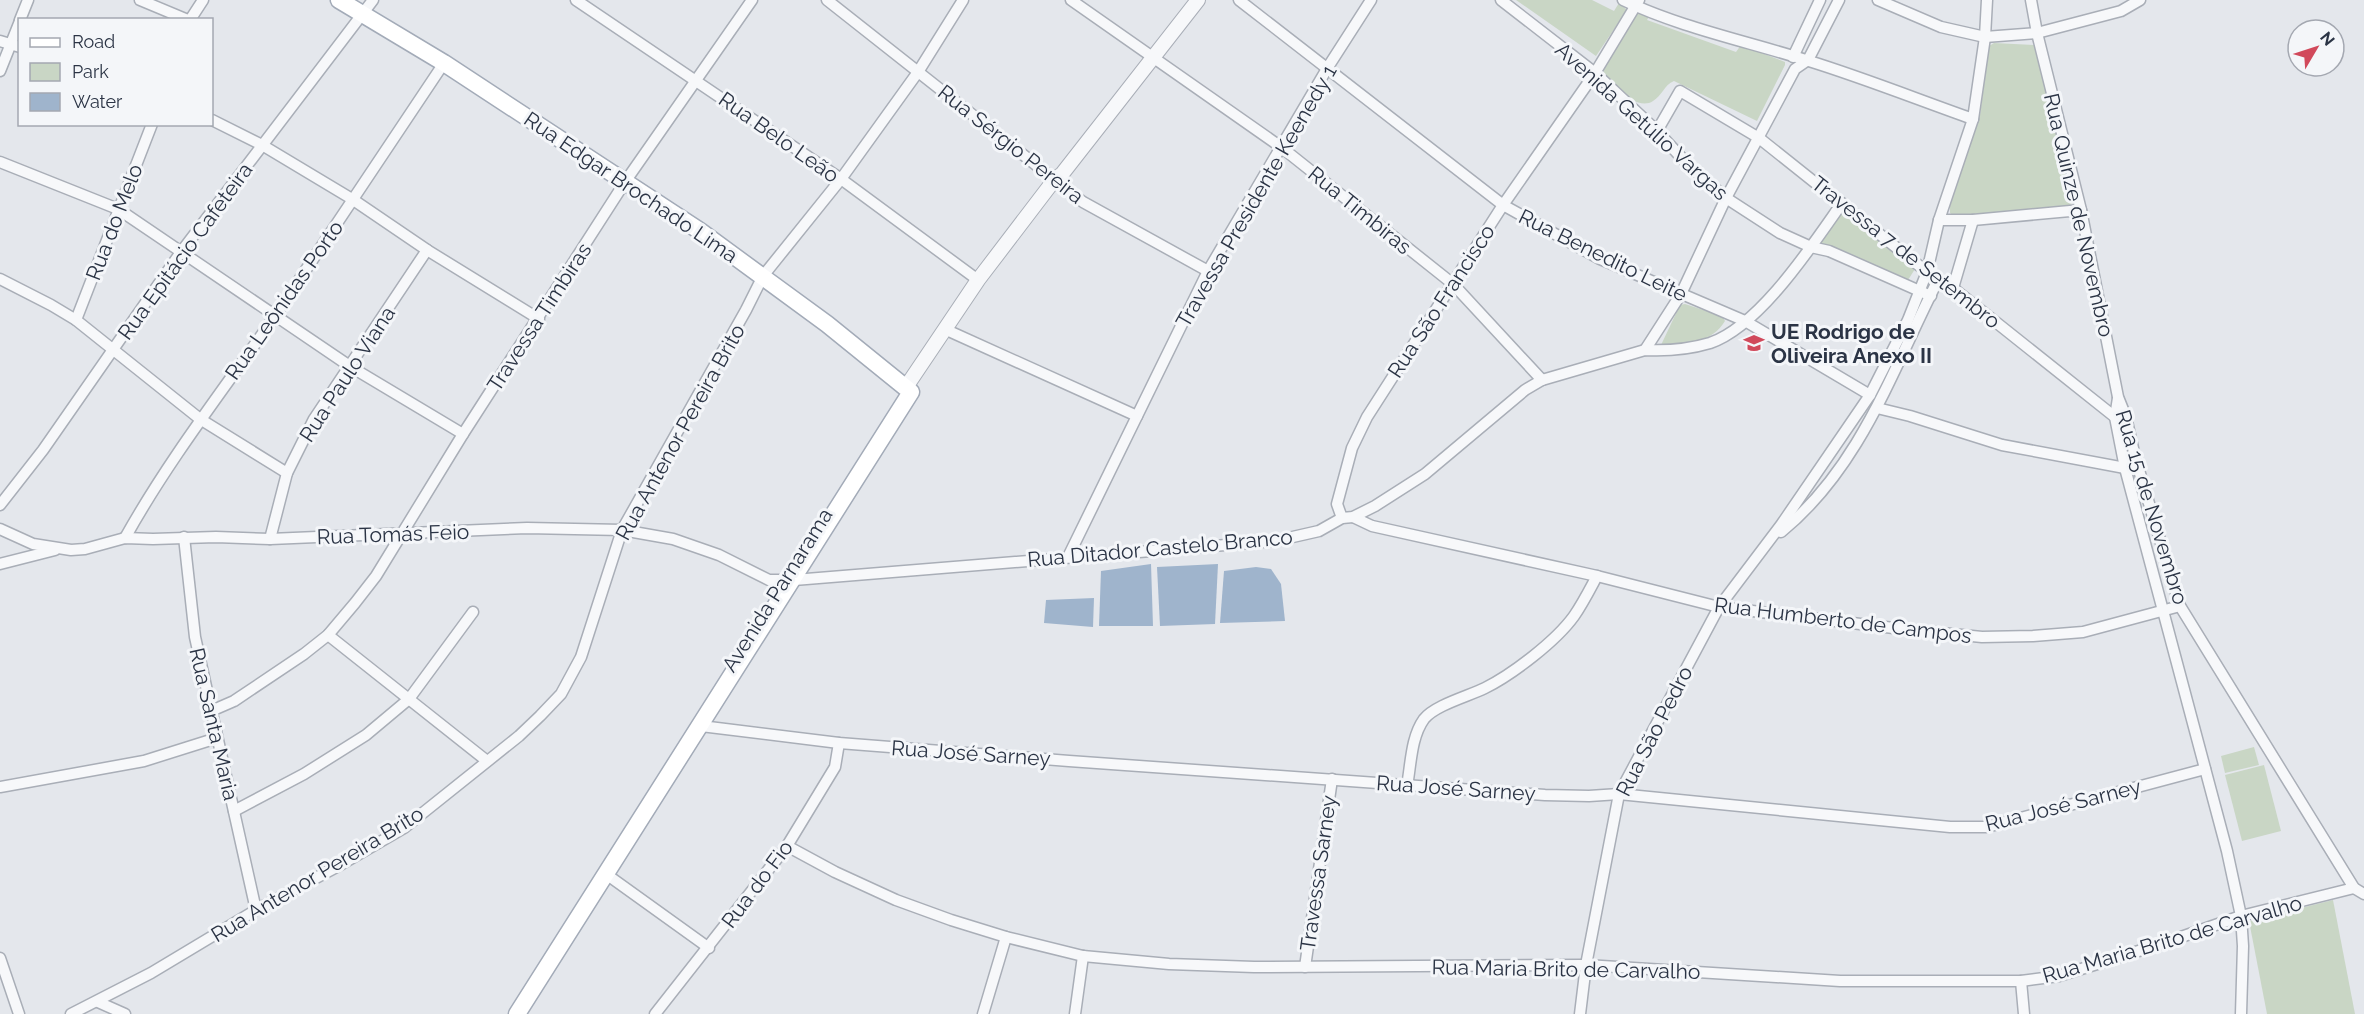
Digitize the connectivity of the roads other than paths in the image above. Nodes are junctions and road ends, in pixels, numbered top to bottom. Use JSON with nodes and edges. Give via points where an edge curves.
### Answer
{"nodes":[{"id":1,"x":28,"y":0,"type":"edge"},
{"id":2,"x":140,"y":0,"type":"edge"},
{"id":3,"x":203,"y":0,"type":"edge"},
{"id":4,"x":339,"y":0,"type":"edge"},
{"id":5,"x":576,"y":0,"type":"edge"},
{"id":6,"x":752,"y":0,"type":"edge"},
{"id":7,"x":826,"y":0,"type":"edge"},
{"id":8,"x":963,"y":0,"type":"edge"},
{"id":9,"x":1071,"y":0,"type":"edge"},
{"id":10,"x":1198,"y":0,"type":"edge"},
{"id":11,"x":1239,"y":0,"type":"edge"},
{"id":12,"x":1371,"y":0,"type":"edge"},
{"id":13,"x":1501,"y":0,"type":"edge"},
{"id":14,"x":1623,"y":0,"type":"edge"},
{"id":15,"x":1821,"y":0,"type":"edge"},
{"id":16,"x":1839,"y":0,"type":"edge"},
{"id":17,"x":1878,"y":0,"type":"edge"},
{"id":18,"x":1987,"y":0,"type":"edge"},
{"id":19,"x":2031,"y":0,"type":"edge"},
{"id":20,"x":2140,"y":0,"type":"edge"},
{"id":21,"x":1638,"y":3,"type":"edge"},
{"id":22,"x":368,"y":7,"type":"edge"},
{"id":23,"x":21,"y":18,"type":"edge"},
{"id":24,"x":184,"y":18,"type":"edge"},
{"id":25,"x":190,"y":18,"type":"edge"},
{"id":26,"x":18,"y":25,"type":"edge"},
{"id":27,"x":2037,"y":33,"type":"junction"},
{"id":28,"x":1985,"y":38,"type":"junction"},
{"id":29,"x":10,"y":44,"type":"edge"},
{"id":30,"x":1793,"y":57,"type":"junction"},
{"id":31,"x":1154,"y":58,"type":"junction"},
{"id":32,"x":1808,"y":60,"type":"junction"},
{"id":33,"x":444,"y":63,"type":"junction"},
{"id":34,"x":1328,"y":67,"type":"junction"},
{"id":35,"x":1795,"y":69,"type":"junction"},
{"id":36,"x":0,"y":71,"type":"edge"},
{"id":37,"x":918,"y":72,"type":"junction"},
{"id":38,"x":1595,"y":73,"type":"junction"},
{"id":39,"x":696,"y":80,"type":"junction"},
{"id":40,"x":1973,"y":119,"type":"junction"},
{"id":41,"x":213,"y":120,"type":"edge"},
{"id":42,"x":151,"y":126,"type":"edge"},
{"id":43,"x":1657,"y":131,"type":"junction"},
{"id":44,"x":1760,"y":138,"type":"junction"},
{"id":45,"x":262,"y":145,"type":"junction"},
{"id":46,"x":1281,"y":147,"type":"junction"},
{"id":47,"x":0,"y":162,"type":"edge"},
{"id":48,"x":841,"y":179,"type":"junction"},
{"id":49,"x":1059,"y":179,"type":"junction"},
{"id":50,"x":625,"y":182,"type":"junction"},
{"id":51,"x":1726,"y":198,"type":"junction"},
{"id":52,"x":352,"y":199,"type":"junction"},
{"id":53,"x":1842,"y":203,"type":"junction"},
{"id":54,"x":1503,"y":206,"type":"junction"},
{"id":55,"x":118,"y":209,"type":"junction"},
{"id":56,"x":2081,"y":210,"type":"junction"},
{"id":57,"x":1940,"y":220,"type":"junction"},
{"id":58,"x":1973,"y":220,"type":"junction"},
{"id":59,"x":1811,"y":247,"type":"junction"},
{"id":60,"x":427,"y":250,"type":"junction"},
{"id":61,"x":181,"y":252,"type":"junction"},
{"id":62,"x":1208,"y":271,"type":"junction"},
{"id":63,"x":1927,"y":272,"type":"junction"},
{"id":64,"x":763,"y":276,"type":"junction"},
{"id":65,"x":0,"y":279,"type":"edge"},
{"id":66,"x":1938,"y":280,"type":"junction"},
{"id":67,"x":981,"y":282,"type":"junction"},
{"id":68,"x":1453,"y":284,"type":"junction"},
{"id":69,"x":1953,"y":288,"type":"junction"},
{"id":70,"x":1919,"y":290,"type":"junction"},
{"id":71,"x":1681,"y":294,"type":"junction"},
{"id":72,"x":1930,"y":296,"type":"junction"},
{"id":73,"x":275,"y":316,"type":"junction"},
{"id":74,"x":539,"y":319,"type":"junction"},
{"id":75,"x":75,"y":320,"type":"junction"},
{"id":76,"x":1745,"y":321,"type":"junction"},
{"id":77,"x":949,"y":330,"type":"junction"},
{"id":78,"x":113,"y":350,"type":"junction"},
{"id":79,"x":1646,"y":350,"type":"junction"},
{"id":80,"x":351,"y":367,"type":"junction"},
{"id":81,"x":1542,"y":380,"type":"junction"},
{"id":82,"x":908,"y":389,"type":"junction"},
{"id":83,"x":1870,"y":395,"type":"junction"},
{"id":84,"x":2118,"y":397,"type":"joint"},
{"id":85,"x":1877,"y":408,"type":"junction"},
{"id":86,"x":1137,"y":416,"type":"junction"},
{"id":87,"x":2120,"y":417,"type":"junction"},
{"id":88,"x":200,"y":419,"type":"junction"},
{"id":89,"x":463,"y":434,"type":"junction"},
{"id":90,"x":2125,"y":468,"type":"junction"},
{"id":91,"x":287,"y":473,"type":"junction"},
{"id":92,"x":0,"y":505,"type":"edge"},
{"id":93,"x":1348,"y":517,"type":"junction"},
{"id":94,"x":0,"y":529,"type":"edge"},
{"id":95,"x":622,"y":530,"type":"junction"},
{"id":96,"x":401,"y":534,"type":"junction"},
{"id":97,"x":184,"y":537,"type":"junction"},
{"id":98,"x":126,"y":538,"type":"junction"},
{"id":99,"x":270,"y":539,"type":"junction"},
{"id":100,"x":1769,"y":542,"type":"junction"},
{"id":101,"x":58,"y":549,"type":"junction"},
{"id":102,"x":2163,"y":549,"type":"junction"},
{"id":103,"x":2146,"y":550,"type":"junction"},
{"id":104,"x":1068,"y":557,"type":"junction"},
{"id":105,"x":0,"y":564,"type":"edge"},
{"id":106,"x":792,"y":574,"type":"junction"},
{"id":107,"x":1597,"y":576,"type":"junction"},
{"id":108,"x":2180,"y":606,"type":"junction"},
{"id":109,"x":1719,"y":607,"type":"junction"},
{"id":110,"x":2162,"y":611,"type":"junction"},
{"id":111,"x":473,"y":612,"type":"dead end"},
{"id":112,"x":328,"y":635,"type":"junction"},
{"id":113,"x":409,"y":699,"type":"junction"},
{"id":114,"x":211,"y":711,"type":"junction"},
{"id":115,"x":697,"y":724,"type":"junction"},
{"id":116,"x":217,"y":738,"type":"junction"},
{"id":117,"x":839,"y":743,"type":"junction"},
{"id":118,"x":487,"y":761,"type":"junction"},
{"id":119,"x":2205,"y":769,"type":"junction"},
{"id":120,"x":1332,"y":778,"type":"junction"},
{"id":121,"x":1407,"y":786,"type":"junction"},
{"id":122,"x":0,"y":787,"type":"edge"},
{"id":123,"x":1619,"y":794,"type":"junction"},
{"id":124,"x":234,"y":811,"type":"junction"},
{"id":125,"x":787,"y":846,"type":"junction"},
{"id":126,"x":602,"y":871,"type":"junction"},
{"id":127,"x":2354,"y":888,"type":"junction"},
{"id":128,"x":2364,"y":894,"type":"edge"},
{"id":129,"x":256,"y":910,"type":"junction"},
{"id":130,"x":2241,"y":916,"type":"junction"},
{"id":131,"x":565,"y":929,"type":"junction"},
{"id":132,"x":1006,"y":937,"type":"junction"},
{"id":133,"x":709,"y":948,"type":"junction"},
{"id":134,"x":1083,"y":956,"type":"junction"},
{"id":135,"x":0,"y":958,"type":"edge"},
{"id":136,"x":1586,"y":965,"type":"junction"},
{"id":137,"x":1305,"y":968,"type":"junction"},
{"id":138,"x":2021,"y":981,"type":"junction"},
{"id":139,"x":98,"y":1002,"type":"junction"},
{"id":140,"x":19,"y":1014,"type":"edge"},
{"id":141,"x":71,"y":1014,"type":"edge"},
{"id":142,"x":125,"y":1014,"type":"edge"},
{"id":143,"x":504,"y":1014,"type":"edge"},
{"id":144,"x":517,"y":1014,"type":"edge"},
{"id":145,"x":655,"y":1014,"type":"edge"},
{"id":146,"x":983,"y":1014,"type":"edge"},
{"id":147,"x":1075,"y":1014,"type":"edge"},
{"id":148,"x":1580,"y":1014,"type":"edge"},
{"id":149,"x":2024,"y":1014,"type":"edge"},
{"id":150,"x":2241,"y":1014,"type":"edge"}],
"edges":[{"from":1,"to":23,"type":"street"},
{"from":2,"to":24,"type":"street"},
{"from":3,"to":25,"type":"street"},
{"from":4,"to":22,"type":"main road","name":"Rua Edgar Brochado Lima"},
{"from":5,"to":39,"type":"street","name":"Rua Belo Leão"},
{"from":6,"to":39,"type":"street","name":"Travessa Timbiras"},
{"from":7,"to":37,"type":"street","name":"Rua Sérgio Pereira"},
{"from":8,"to":37,"type":"street","name":"Rua Antenor Pereira Brito"},
{"from":9,"to":31,"type":"street","name":"Rua Timbiras"},
{"from":10,"to":31,"type":"street","name":"Avenida Parnarama"},
{"from":11,"to":34,"type":"street","name":"Rua Benedito Leite"},
{"from":12,"to":34,"type":"street","name":"Travessa Presidente Keenedy 1"},
{"from":13,"to":38,"type":"street","name":"Avenida Getúlio Vargas"},
{"from":14,"to":21,"type":"street"},
{"from":15,"to":30,"type":"street"},
{"from":16,"to":32,"type":"street"},
{"from":17,"to":28,"type":"street","via":[[1941,27]]},
{"from":18,"to":28,"type":"street","name":"Rua São Pedro"},
{"from":19,"to":27,"type":"street"},
{"from":20,"to":27,"type":"street","via":[[2121,10]]},
{"from":21,"to":30,"type":"street"},
{"from":21,"to":38,"type":"street","name":"Rua São Francisco"},
{"from":22,"to":33,"type":"main road","name":"Rua Edgar Brochado Lima"},
{"from":22,"to":45,"type":"street","name":"Rua Epitácio Cafeteira"},
{"from":26,"to":29,"type":"street"},
{"from":27,"to":28,"type":"street"},
{"from":27,"to":56,"type":"street","name":"Rua Quinze de Novembro"},
{"from":28,"to":40,"type":"street","name":"Rua São Pedro"},
{"from":29,"to":36,"type":"street"},
{"from":30,"to":32,"type":"street"},
{"from":30,"to":35,"type":"street"},
{"from":31,"to":46,"type":"street","name":"Rua Timbiras"},
{"from":31,"to":49,"type":"street","name":"Avenida Parnarama"},
{"from":32,"to":35,"type":"street"},
{"from":32,"to":40,"type":"street"},
{"from":33,"to":50,"type":"main road","name":"Rua Edgar Brochado Lima"},
{"from":33,"to":52,"type":"street","name":"Rua Leônidas Porto"},
{"from":34,"to":46,"type":"street","name":"Travessa Presidente Keenedy 1"},
{"from":34,"to":54,"type":"street","name":"Rua Benedito Leite"},
{"from":35,"to":44,"type":"street"},
{"from":37,"to":48,"type":"street","name":"Rua Antenor Pereira Brito"},
{"from":37,"to":49,"type":"street","name":"Rua Sérgio Pereira"},
{"from":38,"to":43,"type":"street","name":"Avenida Getúlio Vargas"},
{"from":38,"to":54,"type":"street","name":"Rua São Francisco"},
{"from":39,"to":48,"type":"street","name":"Rua Belo Leão"},
{"from":39,"to":50,"type":"street","name":"Travessa Timbiras"},
{"from":40,"to":57,"type":"street","name":"Rua São Pedro"},
{"from":41,"to":45,"type":"street"},
{"from":42,"to":55,"type":"street","name":"Rua do Melo"},
{"from":43,"to":44,"type":"street","name":"Travessa 7 de Setembro","via":[[1680,91]]},
{"from":43,"to":51,"type":"street","name":"Avenida Getúlio Vargas"},
{"from":44,"to":51,"type":"street"},
{"from":44,"to":53,"type":"street","name":"Travessa 7 de Setembro"},
{"from":45,"to":52,"type":"street"},
{"from":45,"to":61,"type":"street","name":"Rua Epitácio Cafeteira"},
{"from":46,"to":62,"type":"street","name":"Travessa Presidente Keenedy 1"},
{"from":46,"to":68,"type":"street","name":"Rua Timbiras"},
{"from":47,"to":55,"type":"street"},
{"from":48,"to":64,"type":"street","name":"Rua Antenor Pereira Brito"},
{"from":48,"to":67,"type":"street","name":"Rua Belo Leão"},
{"from":49,"to":62,"type":"street","name":"Rua Sérgio Pereira","via":[[1083,202]]},
{"from":49,"to":67,"type":"street","name":"Avenida Parnarama"},
{"from":50,"to":64,"type":"main road","name":"Rua Edgar Brochado Lima"},
{"from":50,"to":74,"type":"street","name":"Travessa Timbiras"},
{"from":51,"to":59,"type":"street","name":"Avenida Getúlio Vargas","via":[[1780,233]]},
{"from":51,"to":71,"type":"street"},
{"from":52,"to":60,"type":"street"},
{"from":52,"to":73,"type":"street","name":"Rua Leônidas Porto"},
{"from":53,"to":59,"type":"street","name":"Rua Ditador Castelo Branco"},
{"from":53,"to":63,"type":"street","name":"Travessa 7 de Setembro"},
{"from":54,"to":68,"type":"street","name":"Rua São Francisco"},
{"from":54,"to":71,"type":"street","name":"Rua Benedito Leite","via":[[1591,254]]},
{"from":55,"to":61,"type":"street"},
{"from":55,"to":75,"type":"street","name":"Rua do Melo"},
{"from":56,"to":58,"type":"street"},
{"from":56,"to":84,"type":"street","name":"Rua Quinze de Novembro"},
{"from":57,"to":58,"type":"street"},
{"from":57,"to":63,"type":"street","name":"Rua São Pedro"},
{"from":58,"to":69,"type":"street"},
{"from":59,"to":70,"type":"street","name":"Avenida Getúlio Vargas"},
{"from":59,"to":76,"type":"street","name":"Rua Ditador Castelo Branco","via":[[1781,286]]},
{"from":60,"to":74,"type":"street"},
{"from":60,"to":80,"type":"street","name":"Rua Paulo Viana"},
{"from":61,"to":73,"type":"street"},
{"from":61,"to":78,"type":"street","name":"Rua Epitácio Cafeteira"},
{"from":62,"to":86,"type":"street","name":"Travessa Presidente Keenedy 1"},
{"from":63,"to":66,"type":"street","name":"Travessa 7 de Setembro"},
{"from":63,"to":70,"type":"street","name":"Rua São Pedro"},
{"from":64,"to":82,"type":"main road","name":"Rua Edgar Brochado Lima"},
{"from":64,"to":95,"type":"street","name":"Rua Antenor Pereira Brito"},
{"from":65,"to":75,"type":"street"},
{"from":66,"to":69,"type":"street","name":"Travessa 7 de Setembro"},
{"from":66,"to":72,"type":"street","name":"Rua São Pedro"},
{"from":67,"to":77,"type":"street","name":"Avenida Parnarama"},
{"from":68,"to":81,"type":"street","name":"Rua Timbiras"},
{"from":68,"to":93,"type":"street","name":"Rua São Francisco","via":[[1367,417],[1352,448],[1337,504]]},
{"from":69,"to":87,"type":"street","name":"Travessa 7 de Setembro"},
{"from":70,"to":72,"type":"street","name":"Avenida Getúlio Vargas"},
{"from":70,"to":83,"type":"street","name":"Rua São Pedro"},
{"from":71,"to":76,"type":"street","name":"Rua Benedito Leite"},
{"from":71,"to":79,"type":"street"},
{"from":72,"to":85,"type":"street","name":"Rua São Pedro"},
{"from":73,"to":80,"type":"street"},
{"from":73,"to":88,"type":"street","name":"Rua Leônidas Porto"},
{"from":74,"to":89,"type":"street","name":"Travessa Timbiras"},
{"from":75,"to":78,"type":"street"},
{"from":76,"to":79,"type":"street","name":"Rua Ditador Castelo Branco","via":[[1710,343]]},
{"from":76,"to":83,"type":"street","name":"Rua Benedito Leite"},
{"from":77,"to":82,"type":"street","name":"Avenida Parnarama"},
{"from":77,"to":86,"type":"street"},
{"from":78,"to":88,"type":"street"},
{"from":78,"to":92,"type":"street","name":"Rua Epitácio Cafeteira"},
{"from":79,"to":81,"type":"street","name":"Rua Ditador Castelo Branco"},
{"from":80,"to":89,"type":"street"},
{"from":80,"to":91,"type":"street","name":"Rua Paulo Viana","via":[[314,419]]},
{"from":81,"to":93,"type":"street","name":"Rua Ditador Castelo Branco","via":[[1425,474],[1375,506]]},
{"from":82,"to":106,"type":"main road","name":"Avenida Parnarama"},
{"from":83,"to":100,"type":"street","name":"Rua São Pedro"},
{"from":84,"to":87,"type":"street","name":"Rua 15 de Novembro"},
{"from":85,"to":90,"type":"street","via":[[2002,445]]},
{"from":85,"to":100,"type":"street","name":"Rua São Pedro","via":[[1859,440],[1811,505]]},
{"from":86,"to":104,"type":"street","name":"Travessa Presidente Keenedy 1"},
{"from":87,"to":90,"type":"street","name":"Rua 15 de Novembro"},
{"from":87,"to":102,"type":"street","name":"Rua 15 de Novembro"},
{"from":88,"to":91,"type":"street"},
{"from":88,"to":98,"type":"street","name":"Rua Leônidas Porto"},
{"from":89,"to":96,"type":"street","name":"Travessa Timbiras"},
{"from":90,"to":103,"type":"street","name":"Rua 15 de Novembro"},
{"from":91,"to":99,"type":"street","name":"Rua Paulo Viana"},
{"from":93,"to":104,"type":"street","name":"Rua Ditador Castelo Branco","via":[[1319,531],[1275,541]]},
{"from":93,"to":107,"type":"street","name":"Rua Humberto de Campos","via":[[1372,526]]},
{"from":94,"to":101,"type":"street","name":"Rua Tomás Feio","via":[[33,544]]},
{"from":95,"to":96,"type":"street","name":"Rua Tomás Feio","via":[[527,528]]},
{"from":95,"to":106,"type":"street","name":"Rua Tomás Feio","via":[[673,539],[719,555],[769,580]]},
{"from":95,"to":118,"type":"street","name":"Rua Antenor Pereira Brito","via":[[581,657],[561,694]]},
{"from":96,"to":99,"type":"street","name":"Rua Tomás Feio"},
{"from":96,"to":112,"type":"street","name":"Travessa Timbiras","via":[[375,576]]},
{"from":97,"to":98,"type":"street","name":"Rua Tomás Feio"},
{"from":97,"to":99,"type":"street","name":"Rua Tomás Feio"},
{"from":97,"to":114,"type":"street","name":"Rua Santa Maria","via":[[195,637]]},
{"from":98,"to":101,"type":"street","name":"Rua Tomás Feio","via":[[85,549]]},
{"from":100,"to":109,"type":"street","name":"Rua São Pedro"},
{"from":101,"to":105,"type":"street"},
{"from":102,"to":103,"type":"street"},
{"from":102,"to":108,"type":"street","name":"Rua 15 de Novembro"},
{"from":103,"to":110,"type":"street","name":"Rua 15 de Novembro"},
{"from":104,"to":106,"type":"street","name":"Rua Ditador Castelo Branco"},
{"from":106,"to":115,"type":"main road","name":"Avenida Parnarama"},
{"from":107,"to":109,"type":"street","name":"Rua Humberto de Campos"},
{"from":107,"to":121,"type":"street","via":[[1574,616],[1545,645],[1505,677],[1425,718],[1415,742]]},
{"from":108,"to":110,"type":"street","name":"Rua Humberto de Campos"},
{"from":108,"to":127,"type":"street","name":"Rua 15 de Novembro"},
{"from":109,"to":110,"type":"street","name":"Rua Humberto de Campos","via":[[1982,637],[2083,632]]},
{"from":109,"to":123,"type":"street","name":"Rua São Pedro"},
{"from":110,"to":119,"type":"street","name":"Rua 15 de Novembro"},
{"from":111,"to":113,"type":"street"},
{"from":112,"to":113,"type":"street"},
{"from":112,"to":114,"type":"street","name":"Travessa Timbiras","via":[[234,700]]},
{"from":113,"to":118,"type":"street"},
{"from":113,"to":124,"type":"street","via":[[357,741]]},
{"from":114,"to":116,"type":"street","name":"Rua Santa Maria"},
{"from":115,"to":117,"type":"street","name":"Rua José Sarney"},
{"from":115,"to":126,"type":"main road","name":"Avenida Parnarama"},
{"from":116,"to":122,"type":"street","via":[[144,761]]},
{"from":116,"to":124,"type":"street","name":"Rua Santa Maria"},
{"from":117,"to":120,"type":"street","name":"Rua José Sarney"},
{"from":117,"to":125,"type":"street","name":"Rua do Fio","via":[[835,767]]},
{"from":118,"to":129,"type":"street","name":"Rua Antenor Pereira Brito","via":[[404,828]]},
{"from":119,"to":123,"type":"street","name":"Rua José Sarney","via":[[1987,826],[1950,826]]},
{"from":119,"to":130,"type":"street","name":"Rua 15 de Novembro"},
{"from":120,"to":121,"type":"street","name":"Rua José Sarney"},
{"from":120,"to":137,"type":"street","name":"Travessa Sarney"},
{"from":121,"to":123,"type":"street","name":"Rua José Sarney","via":[[1556,795]]},
{"from":123,"to":136,"type":"street","name":"Rua São Pedro"},
{"from":124,"to":129,"type":"street","name":"Rua Santa Maria"},
{"from":125,"to":132,"type":"street","name":"Rua Maria Brito de Carvalho","via":[[896,900]]},
{"from":125,"to":133,"type":"street","name":"Rua do Fio"},
{"from":126,"to":131,"type":"main road","name":"Avenida Parnarama"},
{"from":126,"to":133,"type":"street"},
{"from":127,"to":128,"type":"street"},
{"from":127,"to":130,"type":"street","name":"Rua Maria Brito de Carvalho"},
{"from":129,"to":139,"type":"street","name":"Rua Antenor Pereira Brito"},
{"from":130,"to":138,"type":"street","name":"Rua Maria Brito de Carvalho","via":[[2059,976]]},
{"from":130,"to":150,"type":"street","name":"Rua 15 de Novembro"},
{"from":131,"to":143,"type":"main road","name":"Avenida Parnarama"},
{"from":131,"to":144,"type":"main road","name":"Avenida Parnarama"},
{"from":132,"to":134,"type":"street","name":"Rua Maria Brito de Carvalho"},
{"from":132,"to":146,"type":"street"},
{"from":133,"to":145,"type":"street","name":"Rua do Fio"},
{"from":134,"to":137,"type":"street","name":"Rua Maria Brito de Carvalho","via":[[1169,964]]},
{"from":134,"to":147,"type":"street"},
{"from":135,"to":140,"type":"street"},
{"from":136,"to":137,"type":"street","name":"Rua Maria Brito de Carvalho"},
{"from":136,"to":138,"type":"street","name":"Rua Maria Brito de Carvalho","via":[[1840,981]]},
{"from":136,"to":148,"type":"street","name":"Rua São Pedro"},
{"from":138,"to":149,"type":"street"},
{"from":139,"to":141,"type":"street","name":"Rua Antenor Pereira Brito"},
{"from":139,"to":142,"type":"street"}]}
